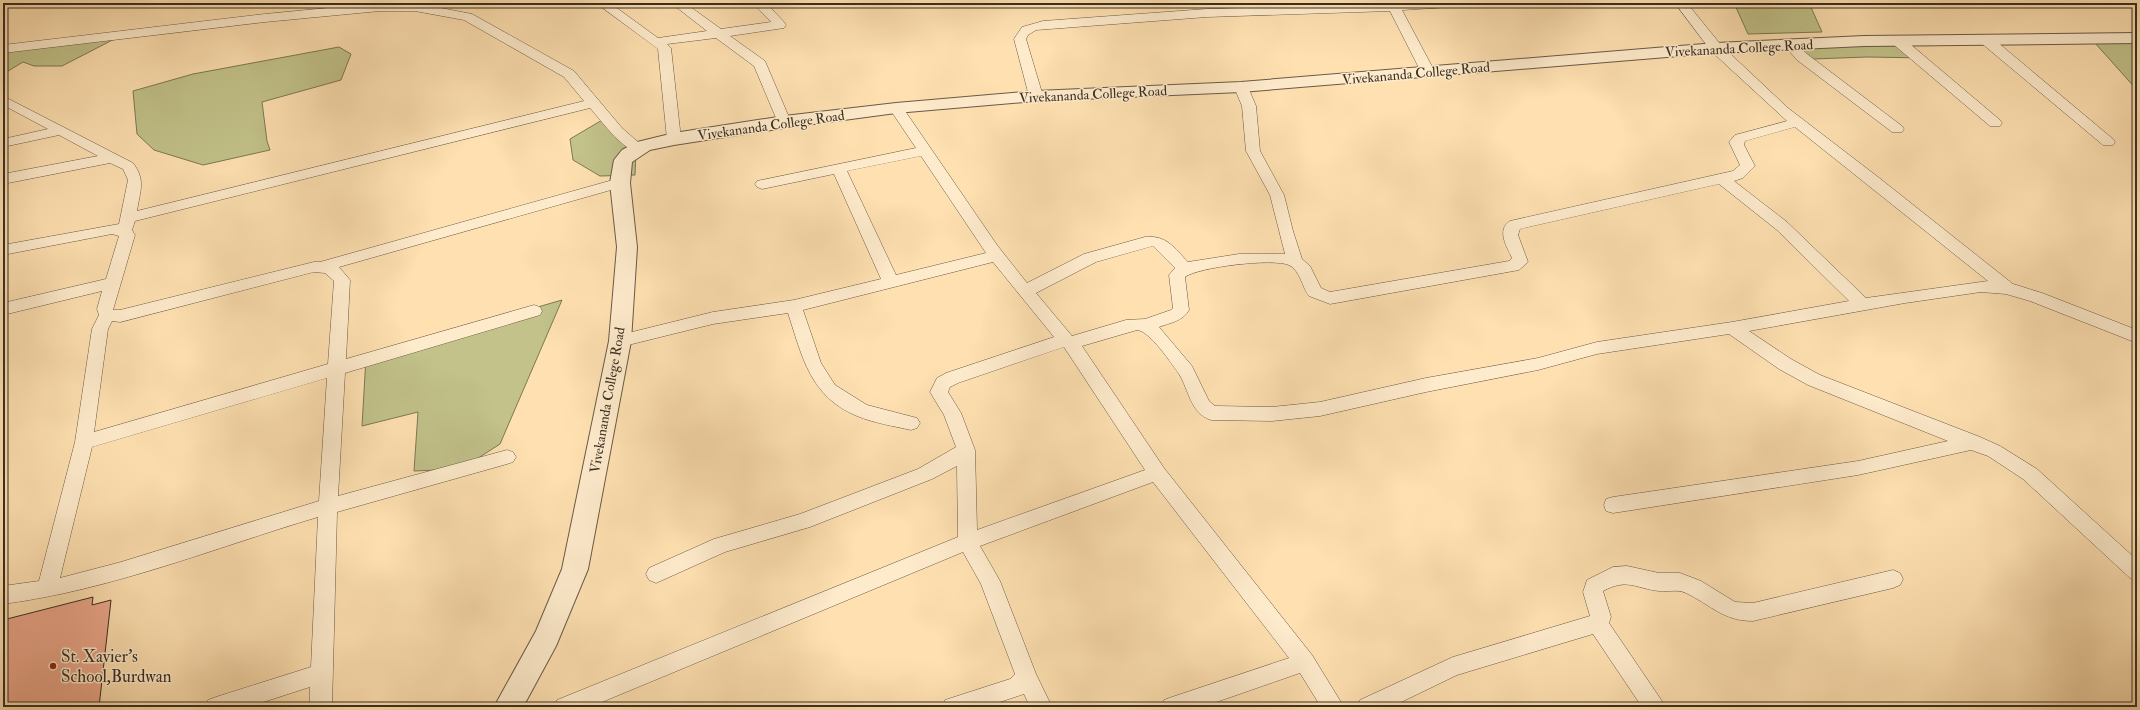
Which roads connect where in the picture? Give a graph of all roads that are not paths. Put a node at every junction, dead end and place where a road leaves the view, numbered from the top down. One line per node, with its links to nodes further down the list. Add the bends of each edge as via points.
1 (271, 3): 8 (street)
2 (602, 3): 13 (street)
3 (677, 3): 9 (street)
4 (759, 3): 9 (street, via 780,25)
5 (1450, 3): 7 (street)
6 (1681, 3): 15 (street)
7 (1394, 7): 17 (street); 19 (street, via 1207,13 1028,27 1020,39)
8 (265, 18): 16 (street); 21 (street, via 402,6 468,17 569,74)
9 (720, 35): 13 (street); 23 (street, via 760,64)
10 (2137, 38): 11 (street, Vivekananda College Road)
11 (1985, 40): 12 (street, Vivekananda College Road); 29 (street)
12 (1898, 41): 14 (street, Vivekananda College Road); 25 (street)
13 (657, 42): 28 (street, via 664,48)
14 (1790, 45): 15 (street, Vivekananda College Road); 26 (street, via 1802,57)
15 (1716, 48): 17 (street, Vivekananda College Road); 24 (street)
16 (3, 49)
17 (1428, 72): 18 (street, Vivekananda College Road)
18 (1241, 87): 19 (street, Vivekananda College Road); 42 (street, via 1249,106 1253,151 1277,195 1285,232)
19 (1036, 96): 22 (street, Vivekananda College Road)
20 (3, 100): 27 (street)
21 (593, 103): 31 (street, via 617,131); 39 (street)
22 (896, 108): 23 (street, Vivekananda College Road); 32 (street)
23 (784, 122): 28 (street, Vivekananda College Road)
24 (1798, 122): 36 (street, via 1740,138 1736,142 1737,148 1748,160 1748,166 1738,175); 47 (street)
25 (1995, 123)
26 (1898, 129)
27 (60, 131): 30 (street); 33 (street)
28 (674, 139): 31 (street, Vivekananda College Road)
29 (2108, 142)
30 (3, 144)
31 (639, 149): 37 (street, Vivekananda College Road, via 623,160)
32 (925, 152): 34 (street); 41 (street)
33 (111, 158): 35 (street); 39 (street, via 128,166 136,180)
34 (839, 169): 38 (street); 45 (street)
35 (3, 179)
36 (1724, 180): 42 (street, via 1674,188 1512,226 1510,235 1520,258 1520,262 1513,266 1330,298 1322,297 1311,290 1304,269); 49 (street, via 1782,226)
37 (620, 183): 43 (street); 57 (street, Vivekananda College Road, via 627,247)
38 (762, 184)
39 (126, 224): 40 (street); 46 (street, via 127,239)
40 (3, 250)
41 (996, 256): 45 (street); 48 (street)
42 (1295, 261): 44 (street, via 1284,258 1232,260)
43 (324, 266): 53 (street, via 279,274 120,316); 59 (street, via 338,274 342,280)
44 (1185, 269): 48 (street, via 1161,244 1155,241 1145,242 1090,258); 54 (street, via 1177,275 1181,310 1177,314)
45 (891, 282): 50 (street)
46 (112, 284): 51 (street); 53 (street, via 107,301)
47 (2007, 288): 49 (street, via 1981,286); 56 (street)
48 (1025, 291): 58 (street)
49 (1862, 304): 55 (street)
50 (794, 306): 57 (street, via 713,318); 60 (street, via 813,364 830,390 862,411)
51 (3, 309)
52 (534, 311): 59 (street)
53 (107, 315): 61 (street, via 100,329)
54 (1146, 325): 55 (street, via 1156,332 1186,371 1202,405 1211,413 1225,414 1272,414 1320,409 1538,364 1581,351); 58 (street, via 1126,326)
55 (1732, 328): 62 (street, via 1785,364 1814,380)
56 (2137, 337)
57 (620, 341): 80 (street, Vivekananda College Road, via 575,569 547,637)
58 (1068, 341): 63 (street, via 995,362 943,383 939,392 952,413); 65 (street)
59 (337, 369): 61 (street); 66 (street)
60 (911, 423)
61 (84, 442): 72 (street)
62 (1974, 442): 67 (street, via 1858,468); 69 (street, via 1994,451 2030,474)
63 (966, 450): 68 (street); 70 (street, via 925,474 803,520 721,544)
64 (506, 458): 66 (street)
65 (1157, 473): 68 (street); 75 (street)
66 (328, 505): 72 (street, via 116,571); 76 (street)
67 (1613, 505)
68 (968, 542): 77 (street, via 990,581); 81 (street)
69 (2137, 572)
70 (656, 574)
71 (1893, 579): 74 (street, via 1753,612 1739,612 1680,582 1659,582 1627,575 1613,576 1594,586 1593,592 1601,617)
72 (47, 588): 73 (street)
73 (3, 595)
74 (1598, 623): 86 (street, via 1454,667); 87 (street)
75 (1304, 662): 84 (street); 85 (street)
76 (320, 674): 78 (street); 79 (street)
77 (1026, 676): 82 (street, via 1017,687); 83 (street)
78 (216, 707)
79 (321, 707)
80 (508, 707)
81 (565, 707)
82 (953, 707)
83 (1041, 707)
84 (1172, 707)
85 (1333, 707)
86 (1368, 707)
87 (1655, 707)

